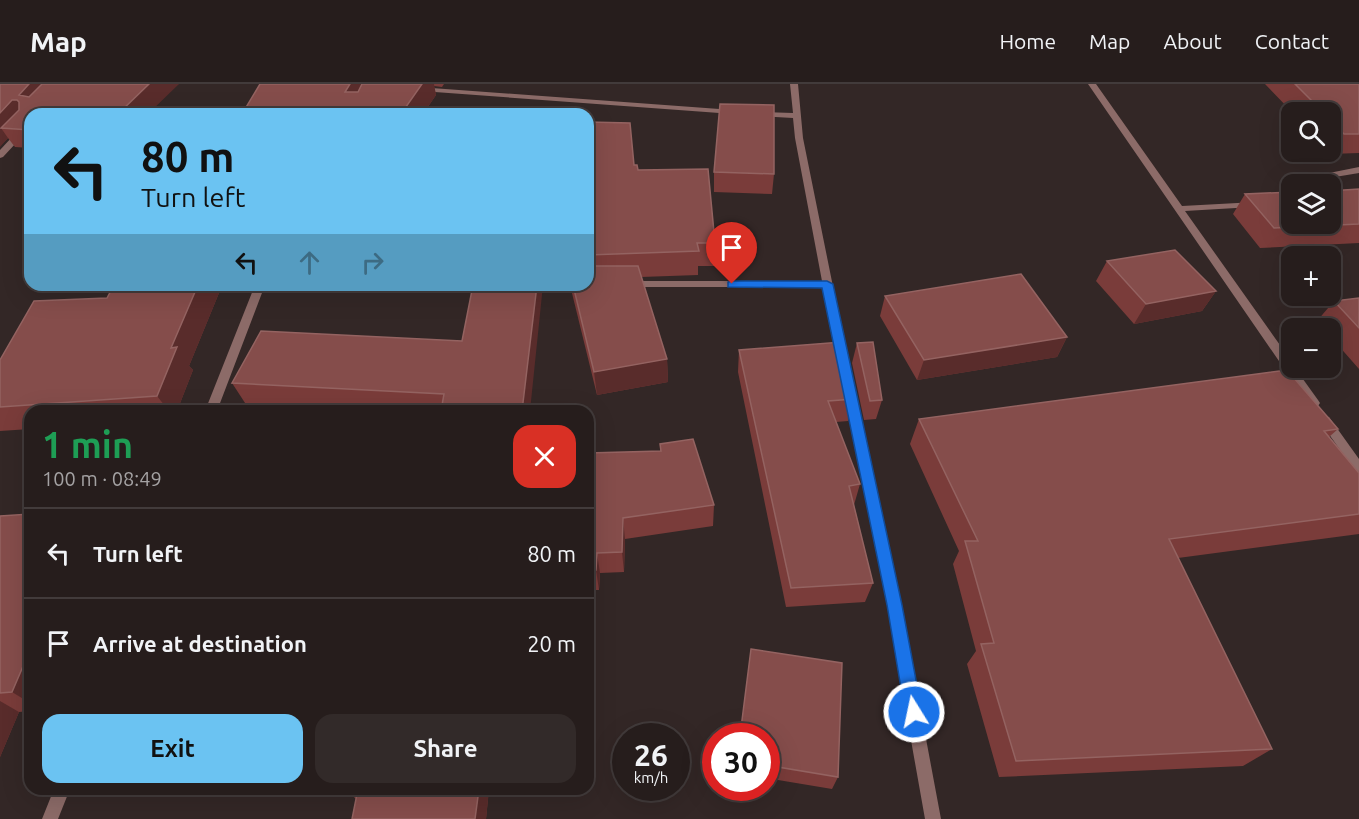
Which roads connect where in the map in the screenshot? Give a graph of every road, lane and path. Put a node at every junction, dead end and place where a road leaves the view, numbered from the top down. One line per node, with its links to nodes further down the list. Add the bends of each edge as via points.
1 (795, 84): 6 (street)
2 (1092, 84): 12 (street)
3 (410, 89): 4 (street)
4 (738, 112)
5 (750, 113): 6 (street)
6 (797, 116): 14 (street)
7 (24, 129): 8 (street)
8 (0, 155)
9 (1359, 170): 10 (street)
10 (1337, 174)
11 (1258, 204): 12 (street)
12 (1179, 209): 17 (street)
13 (612, 284): 14 (street)
14 (827, 284): 20 (street, via 894,605)
15 (258, 291): 16 (street)
16 (213, 405)
17 (1359, 468)
18 (60, 795): 19 (street)
19 (51, 819)
20 (933, 819)

